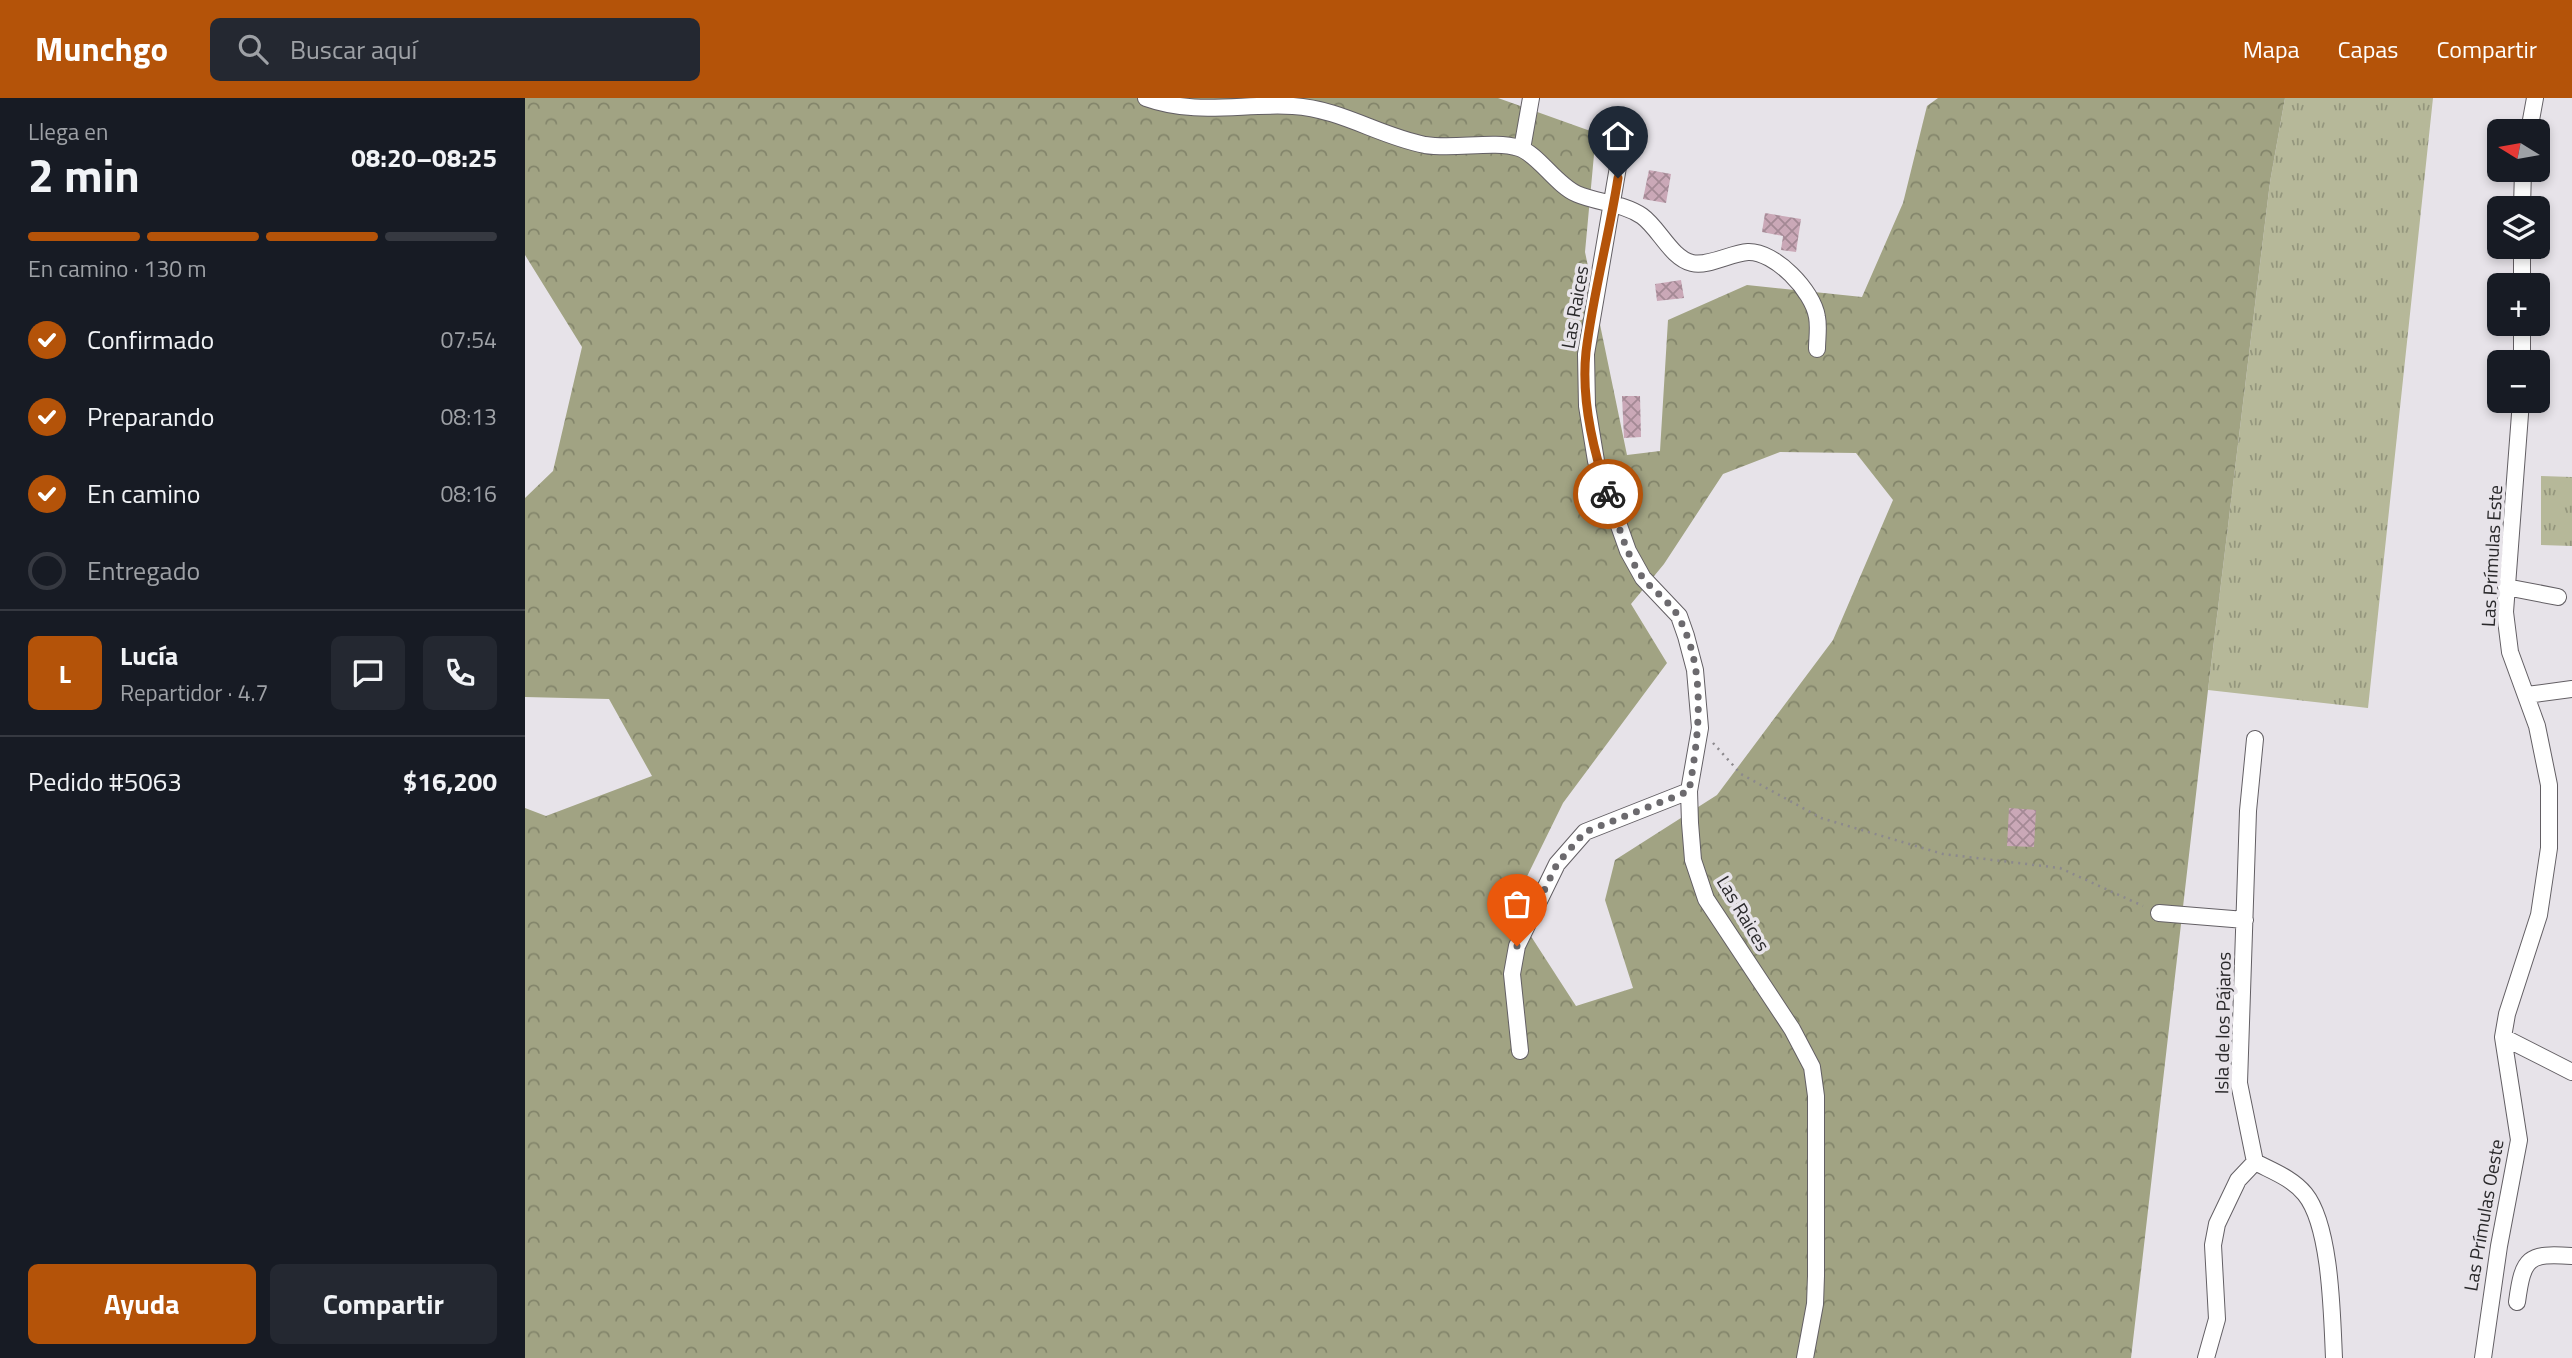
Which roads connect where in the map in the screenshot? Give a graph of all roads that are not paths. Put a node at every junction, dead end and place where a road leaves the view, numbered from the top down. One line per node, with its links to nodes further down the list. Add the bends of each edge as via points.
1 (1146, 98): 6 (street, via 1216,110 1318,109 1423,144)
2 (1531, 98): 6 (street)
3 (2535, 98): 4 (street)
4 (2531, 119)
5 (1625, 127): 7 (street, Las Raices)
6 (1523, 149): 7 (street, via 1576,194)
7 (1614, 204): 8 (street, via 1641,216 1682,259 1693,264 1751,251 1771,257 1802,286 1817,315); 15 (street, Las Raices, via 1586,354 1587,406 1597,461 1627,551 1643,578 1678,616 1686,636 1695,670 1700,728)
8 (1817, 349)
9 (2520, 413): 10 (street, Las Prímulas Este)
10 (2506, 587): 11 (street); 13 (street, Las Prímulas Este, via 2507,634)
11 (2558, 597)
12 (2572, 690): 13 (street)
13 (2527, 695): 18 (street, Las Prímulas Este, via 2549,785 2549,848 2539,915)
14 (2255, 739): 17 (street, Isla de los Pájaros)
15 (1689, 791): 19 (street, via 1585,832 1557,864 1517,946 1512,974); 24 (street, Las Raices, via 1693,860 1706,899 1812,1067 1816,1276)
16 (2159, 913): 17 (street)
17 (2245, 920): 21 (street, Isla de los Pájaros, via 2239,1083)
18 (2503, 1037): 20 (street); 27 (street, Las Prímulas Oeste, via 2519,1140)
19 (1520, 1051)
20 (2572, 1072)
21 (2255, 1162): 25 (street, via 2238,1180 2217,1224 2213,1245 2217,1319); 26 (street, via 2295,1184 2316,1215 2326,1255)
22 (2572, 1256): 23 (street, via 2540,1253 2529,1260)
23 (2517, 1302)
24 (1805, 1358)
25 (2206, 1358)
26 (2334, 1358)
27 (2483, 1358)

